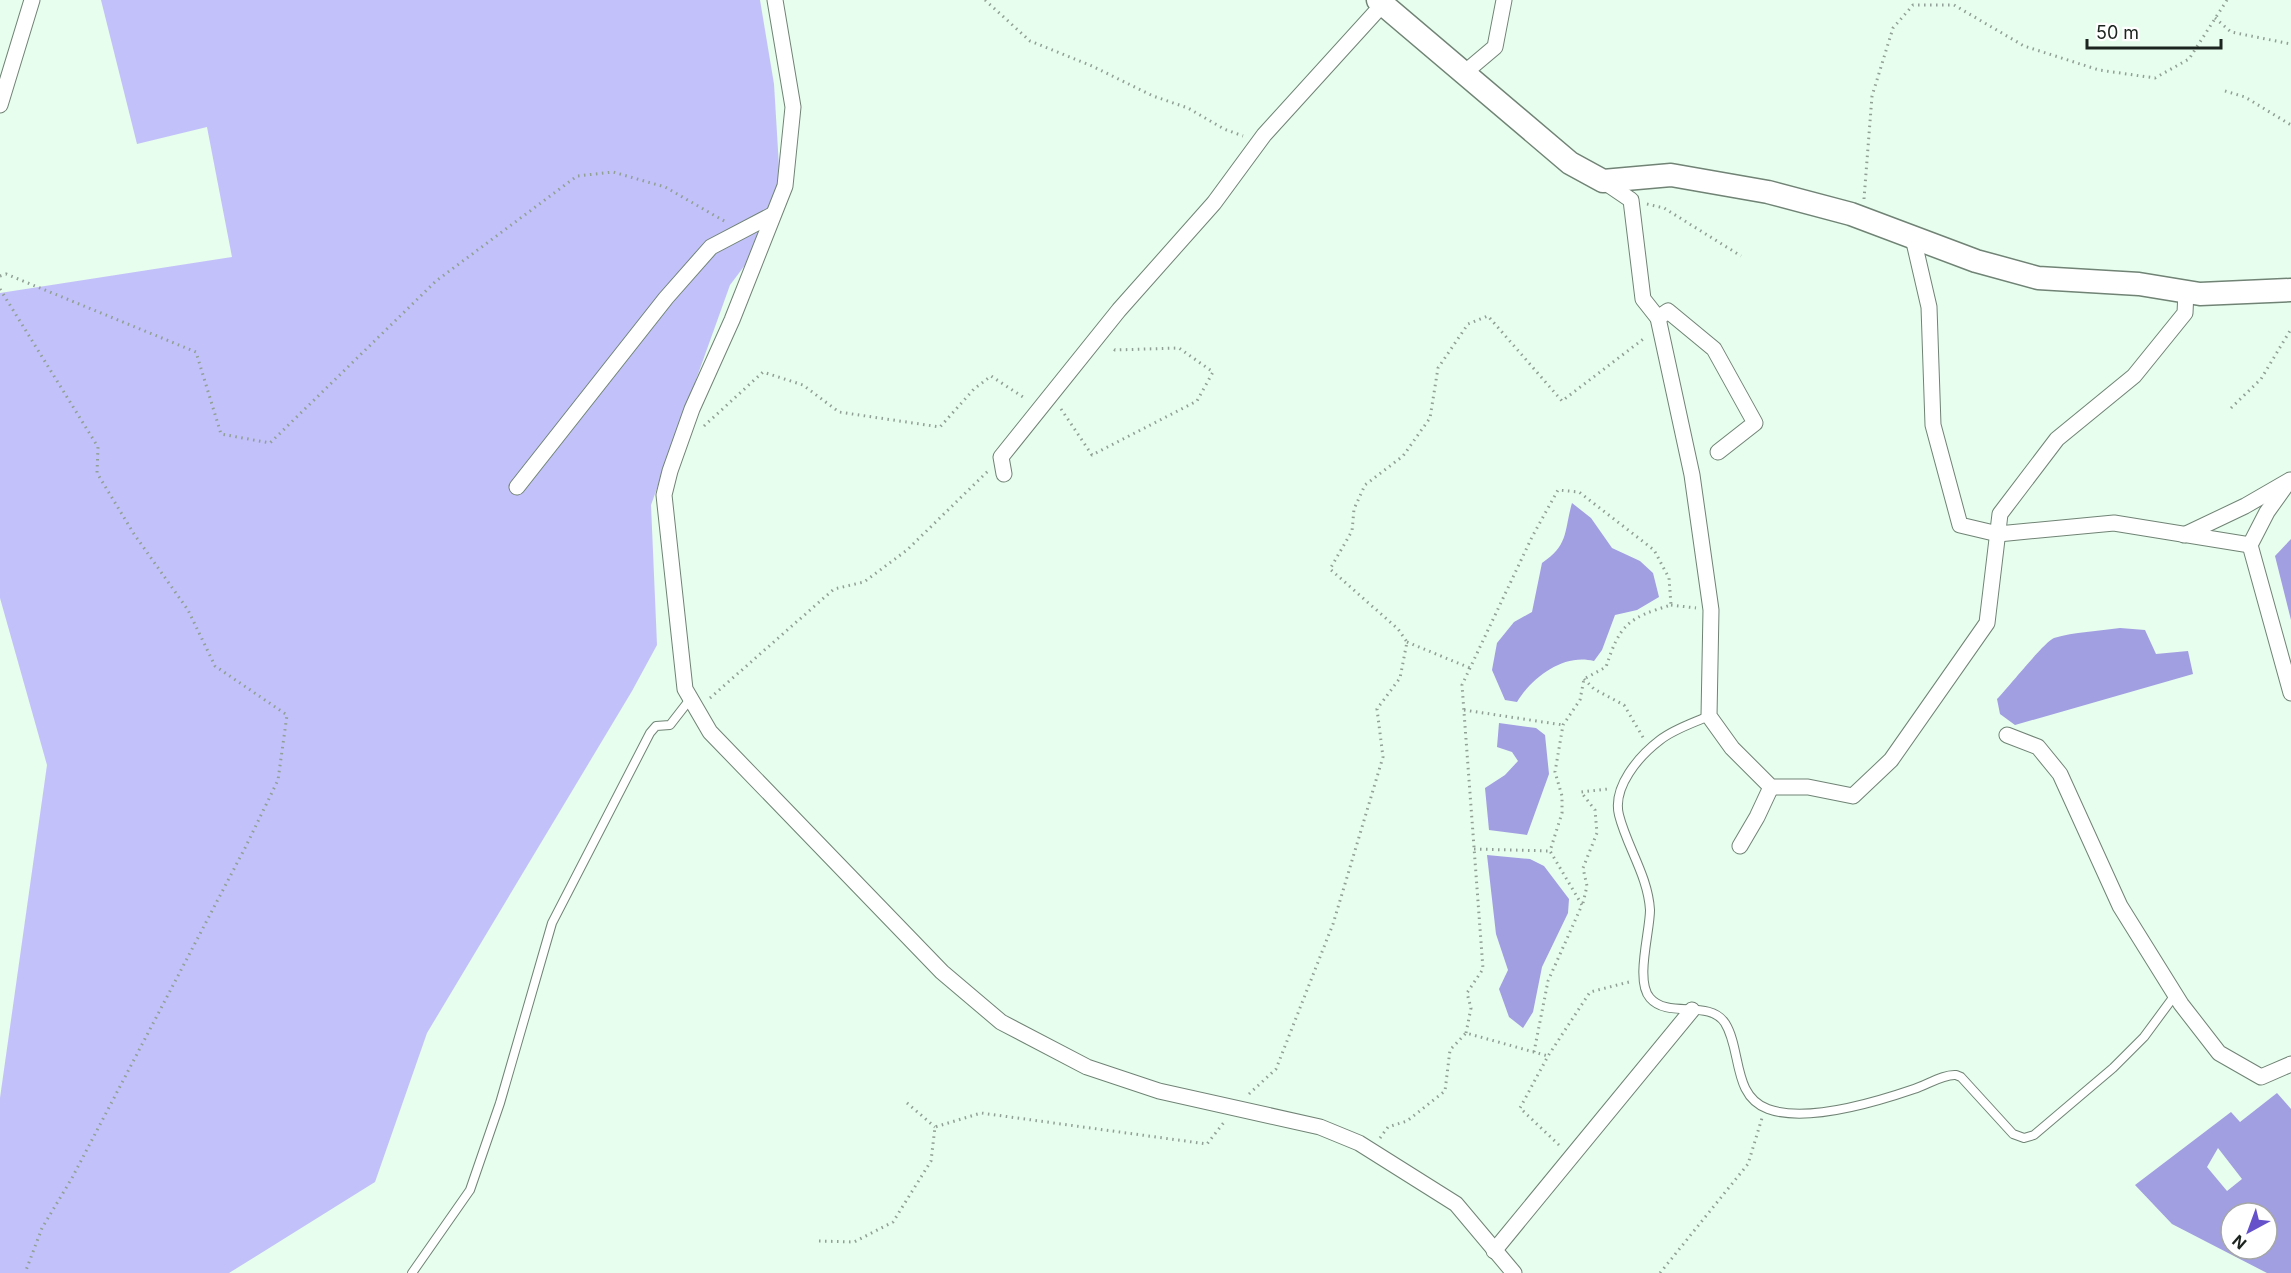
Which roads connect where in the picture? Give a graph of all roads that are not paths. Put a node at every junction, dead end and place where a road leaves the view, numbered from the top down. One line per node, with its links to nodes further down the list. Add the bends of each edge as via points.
1 (32, 0): 6 (street)
2 (775, 0): 8 (street, via 793,107 785,186)
3 (1504, 0): 5 (street, via 1495,47)
4 (1381, 2): 5 (street); 14 (street, via 1259,142 1214,203 1098,336 1001,457)
5 (1463, 74): 7 (street, via 1570,163)
6 (0, 105)
7 (1604, 181): 9 (street, via 1671,175 1768,192 1862,218); 12 (street, via 1631,200 1643,299)
8 (772, 215): 16 (street, via 711,246); 21 (street, via 732,320 692,409 664,495 686,689)
9 (1913, 238): 11 (street, via 2038,278); 17 (street, via 1929,307 1934,425 1960,525)
10 (2291, 290): 11 (street, via 2200,294)
11 (2186, 291): 17 (street, via 2185,313 2134,376 2057,439 2000,514)
12 (1659, 322): 13 (street, via 1668,311 1714,349 1755,423); 22 (street, via 1692,475 1711,610)
13 (1718, 452)
14 (1004, 474)
15 (2290, 478): 18 (street, via 2245,506); 19 (street)
16 (517, 486)
17 (1998, 534): 18 (street, via 2114,523); 24 (street, via 1986,623 1891,760 1853,796 1808,787)
18 (2184, 535): 19 (street)
19 (2250, 545): 20 (street)
20 (2291, 693)
21 (694, 704): 29 (street, via 710,732 942,972 1001,1022 1087,1067 1159,1091 1320,1127 1371,1150 1456,1204); 30 (lane, via 670,725 656,726 650,733 556,912 474,1179 464,1200)
22 (1709, 716): 24 (street, via 1732,748); 27 (lane, via 1670,734 1651,749 1620,789 1619,815 1649,901 1643,978 1646,993 1655,1003)
23 (2007, 735): 26 (street, via 2038,747 2060,774 2120,906)
24 (1771, 787): 25 (street)
25 (1740, 846)
26 (2175, 995): 27 (lane, via 2144,1037 2114,1068 2034,1135 2024,1137 2013,1134 1956,1075 1892,1096 1832,1109 1799,1114 1765,1108 1748,1094 1722,1019); 28 (street, via 2219,1053 2262,1077)
27 (1692, 1010): 29 (street)
28 (2291, 1064)
29 (1494, 1251): 31 (street)
30 (412, 1273)
31 (1514, 1273)

